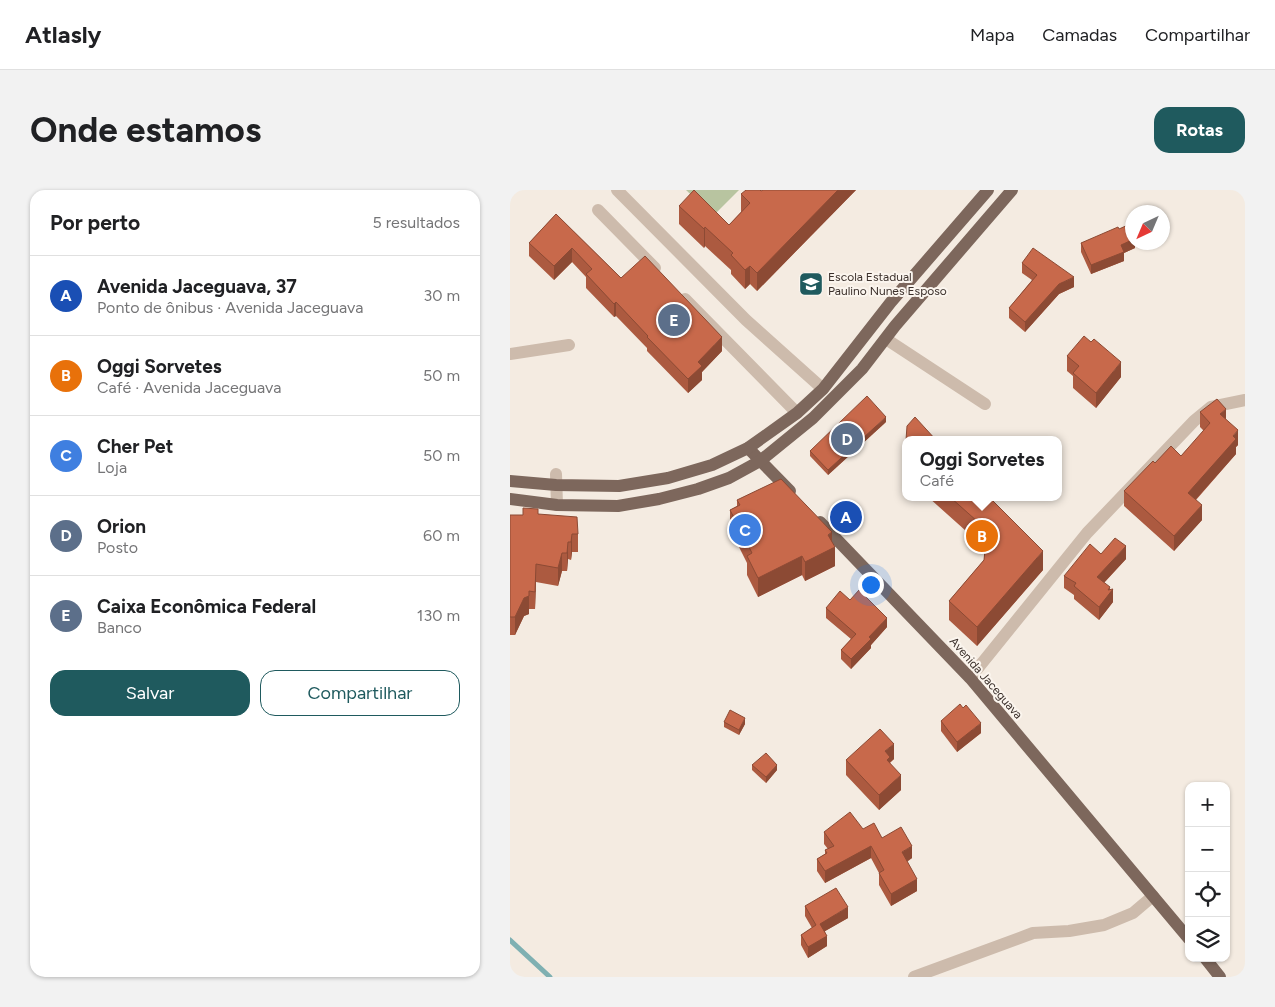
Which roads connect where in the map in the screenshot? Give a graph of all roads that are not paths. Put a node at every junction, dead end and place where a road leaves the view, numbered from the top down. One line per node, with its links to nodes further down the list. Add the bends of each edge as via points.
1 (617, 190): 8 (street, via 746,320)
2 (988, 190): 8 (main road, via 891,302)
3 (1012, 190): 5 (main road)
4 (598, 210): 11 (street)
5 (886, 339): 10 (street); 13 (main road, via 862,369 820,411)
6 (569, 345): 7 (street)
7 (510, 354)
8 (823, 389): 11 (main road)
9 (1245, 400): 20 (street, via 1211,407 1194,421 1087,533)
10 (985, 404)
11 (798, 413): 12 (main road)
12 (748, 448): 13 (main road); 14 (main road, via 712,465 668,478 619,486)
13 (760, 461): 17 (main road); 18 (main road, via 729,478 659,499 618,506)
14 (556, 479): 15 (main road); 18 (street)
15 (510, 481)
16 (510, 499): 18 (main road)
17 (798, 500)
18 (557, 504)
19 (810, 512): 20 (main road, Avenida Jaceguava)
20 (970, 678): 21 (main road, Avenida Jaceguava)
21 (1153, 896): 22 (main road, Avenida Jaceguava); 24 (street, via 1133,913 1104,925 1032,933)
22 (1185, 934)
23 (1208, 962): 25 (main road)
24 (914, 977)
25 (1220, 977)

